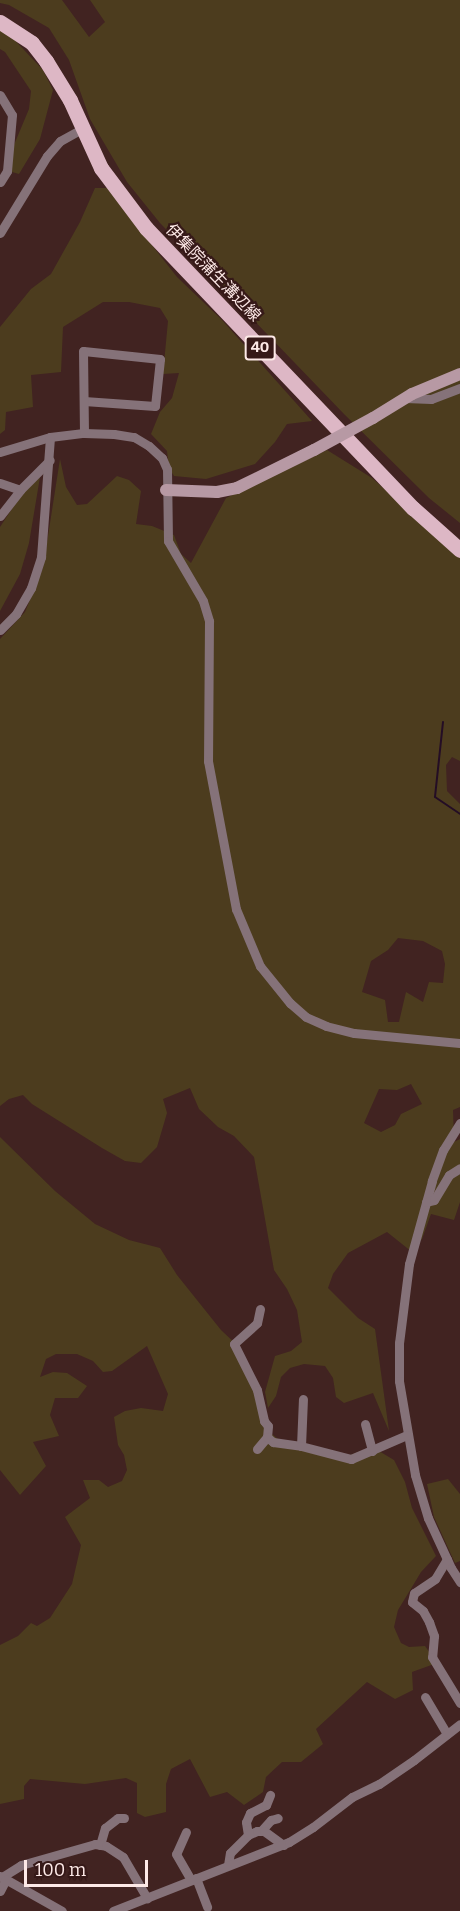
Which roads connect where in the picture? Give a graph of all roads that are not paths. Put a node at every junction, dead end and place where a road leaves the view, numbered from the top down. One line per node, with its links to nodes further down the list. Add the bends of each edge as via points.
1 (0, 22): 3 (main road, 伊集院蒲生溝辺線 / 40, via 32,43 46,61)
2 (0, 95): 4 (street, via 12,115 7,171)
3 (82, 129): 5 (street, via 60,141 47,156); 18 (main road, 伊集院蒲生溝辺線 / 40, via 101,168 147,228 412,508)
4 (0, 182)
5 (0, 232)
6 (460, 374): 8 (street)
7 (460, 388): 8 (street, via 431,399)
8 (405, 398): 16 (street, bridge, via 237,488 217,492)
9 (84, 400): 9 (street, via 83,351 160,359 155,406); 10 (street)
10 (84, 433): 11 (street); 16 (street, via 134,437 149,446 167,468)
11 (51, 437): 12 (street); 13 (street)
12 (0, 452)
13 (50, 460): 15 (street); 19 (street, via 36,573 16,614)
14 (0, 483): 15 (street)
15 (20, 490): 17 (street)
16 (166, 490): 20 (street, via 168,541 203,601 209,621 208,761 236,909 260,966 290,1003 306,1017 326,1026 354,1033)
17 (0, 516)
18 (460, 550)
19 (0, 630)
20 (460, 1043)
21 (460, 1123): 23 (street, via 443,1150)
22 (460, 1168): 23 (street, via 449,1175 434,1200)
23 (426, 1202): 27 (street, via 409,1264 399,1343 399,1381)
24 (260, 1309): 28 (street, via 257,1323 234,1344 257,1390 268,1426)
25 (303, 1399): 29 (street)
26 (365, 1424): 31 (street)
27 (407, 1435): 31 (street); 32 (street, via 428,1518)
28 (267, 1437): 29 (street, via 273,1442); 30 (street)
29 (301, 1446): 31 (street, via 351,1459)
30 (257, 1449)
31 (372, 1450)
32 (447, 1559): 33 (street); 35 (street, via 435,1579 414,1593 412,1602 429,1622 434,1636 432,1657)
33 (460, 1582)
34 (425, 1696): 37 (street)
35 (460, 1703)
36 (460, 1724): 37 (street)
37 (447, 1734): 45 (street, via 379,1784 352,1797)
38 (270, 1795): 43 (street, via 267,1805 250,1813 246,1822)
39 (124, 1818): 44 (street, via 105,1828)
40 (278, 1818): 41 (street)
41 (261, 1831): 43 (street); 45 (street)
42 (186, 1832): 48 (street, via 176,1854)
43 (248, 1835): 46 (street, via 230,1853)
44 (100, 1845): 47 (street, via 21,1865); 50 (street, via 123,1857)
45 (283, 1845): 46 (street)
46 (228, 1865): 48 (street)
47 (3, 1877): 49 (street); 52 (street)
48 (193, 1879): 50 (street); 51 (street)
49 (0, 1891)
50 (142, 1904): 53 (street)
51 (207, 1907)
52 (63, 1911)
53 (113, 1911)

